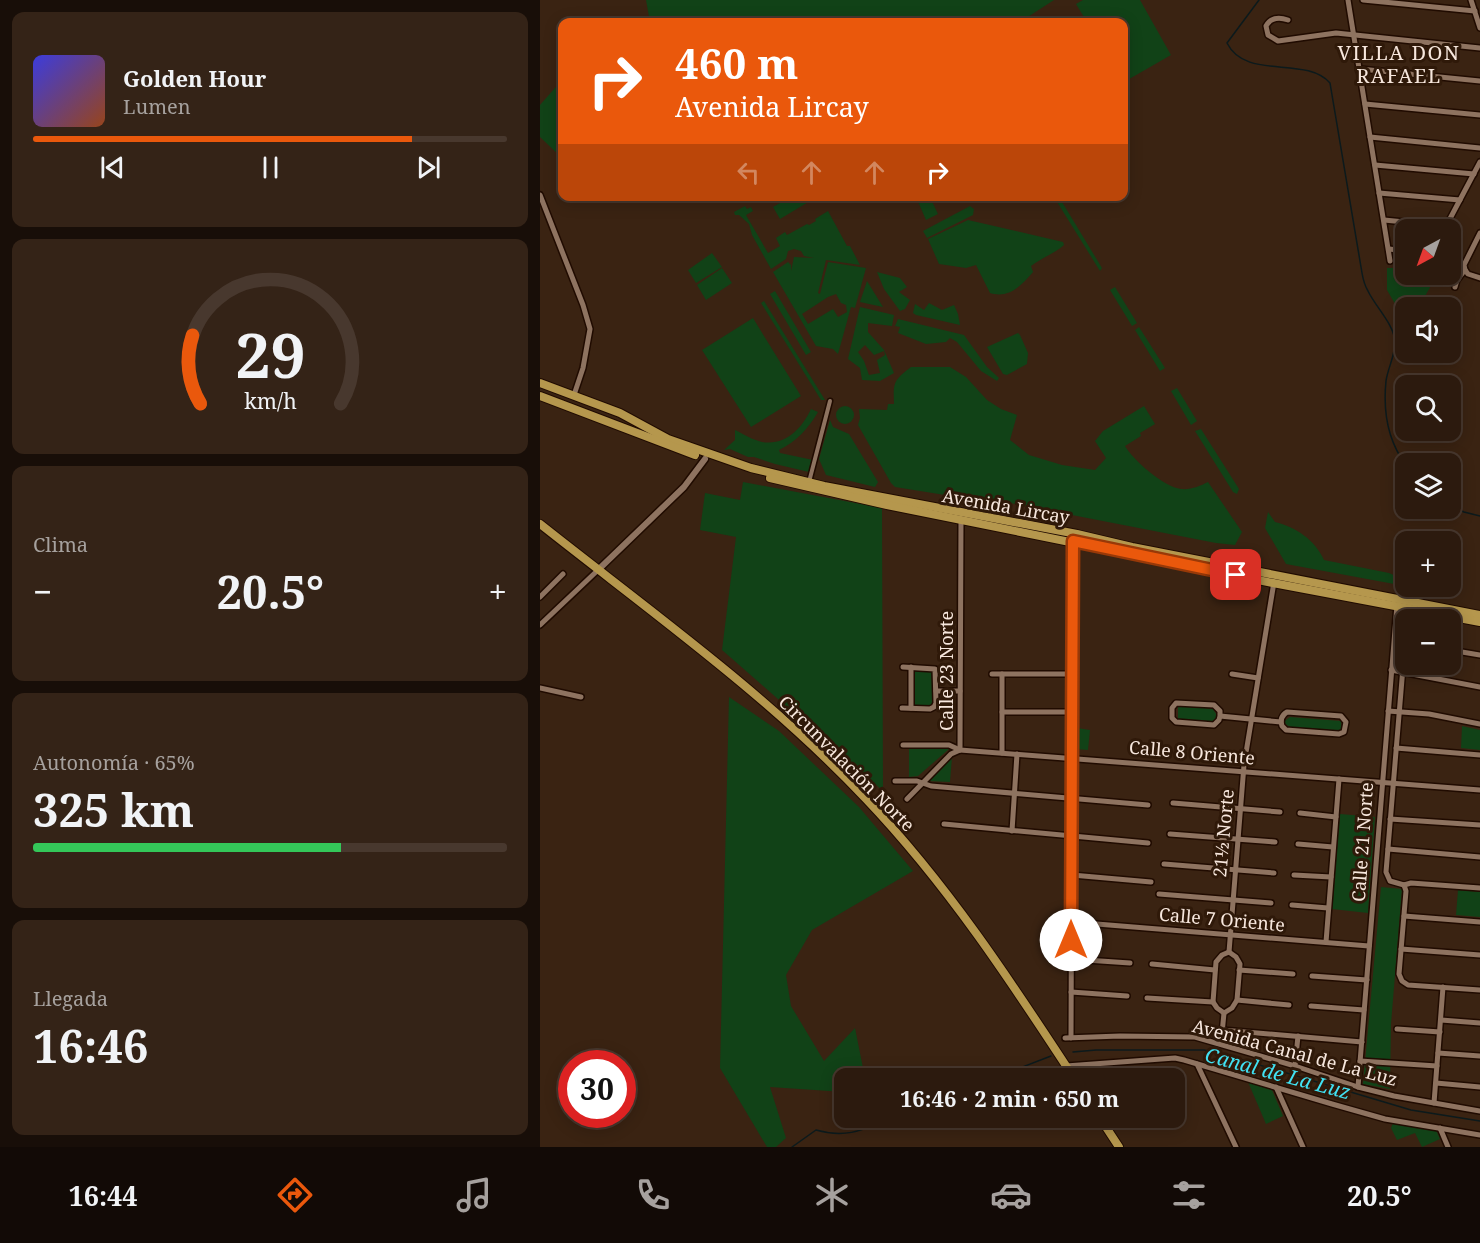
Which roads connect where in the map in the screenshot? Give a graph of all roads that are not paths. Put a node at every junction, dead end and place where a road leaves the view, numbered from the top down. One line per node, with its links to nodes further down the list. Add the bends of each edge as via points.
1 (1348, 0): 7 (street)
2 (1363, 0): 4 (street)
3 (1471, 0): 4 (street)
4 (1475, 11): 6 (street)
5 (1288, 20): 7 (street, via 1269,22 1268,35 1278,41)
6 (1480, 28)
7 (1354, 34): 8 (street); 9 (street)
8 (1480, 48)
9 (1360, 69): 10 (street); 11 (street)
10 (1480, 81)
11 (1365, 104): 12 (street); 13 (street)
12 (1480, 115)
13 (1370, 137): 14 (street); 16 (street)
14 (1480, 148)
15 (1480, 162): 17 (street)
16 (1375, 165): 17 (street); 18 (street)
17 (1474, 174): 20 (street)
18 (1379, 193): 20 (street); 22 (street)
19 (540, 195): 32 (street, via 590,329)
20 (1460, 200): 21 (street)
21 (1450, 219)
22 (1384, 220): 23 (street); 25 (street)
23 (1395, 221)
24 (1480, 233): 28 (street)
25 (1389, 249): 26 (street); 27 (street)
26 (1395, 250)
27 (1390, 261)
28 (1465, 270): 29 (street); 30 (street)
29 (1480, 278)
30 (1455, 287)
31 (540, 382): 32 (main road, Avenida Lircay)
32 (574, 395): 36 (main road, Avenida Lircay, via 699,452)
33 (540, 396): 35 (main road, Avenida Lircay)
34 (830, 401): 36 (street)
35 (705, 459): 37 (main road, Avenida Lircay, via 806,488); 40 (street, via 684,487)
36 (809, 483): 39 (main road, Avenida Lircay)
37 (961, 519): 39 (main road, Avenida Lircay); 68 (street, Calle 23 Norte)
38 (540, 524): 40 (main road, Circunvalación Norte)
39 (1075, 537): 42 (main road, Avenida Lircay); 60 (street)
40 (598, 570): 48 (street); 171 (main road, Circunvalación Norte, via 769,707 865,797 957,905)
41 (563, 574): 43 (street)
42 (1274, 579): 44 (main road, Avenida Lircay); 65 (street, 21½ Norte)
43 (540, 597)
44 (1397, 602): 45 (main road, Avenida Lircay); 47 (main road, Avenida Lircay); 51 (street, Calle 21 Norte)
45 (1409, 608): 49 (main road, Avenida Lircay)
46 (540, 612): 48 (street)
47 (1480, 615)
48 (548, 617): 50 (street)
49 (1480, 622)
50 (540, 624)
51 (1394, 629): 56 (street, Calle 21 Norte)
52 (1461, 652): 53 (street)
53 (1480, 656)
54 (903, 667): 55 (street)
55 (911, 667): 69 (street, via 935,669); 72 (street)
56 (1391, 670): 57 (street); 73 (street, Calle 21 Norte)
57 (1395, 671)
58 (992, 674): 59 (street)
59 (1002, 674): 60 (street); 75 (street)
60 (1072, 674): 76 (street)
61 (1232, 674): 65 (street)
62 (1402, 675): 74 (street, Calle 21 Norte)
63 (1419, 675): 64 (street)
64 (1430, 677): 66 (street)
65 (1258, 678): 78 (street, 21½ Norte)
66 (1480, 687)
67 (540, 688): 70 (street)
68 (960, 691): 69 (street); 83 (street, Calle 23 Norte)
69 (936, 692): 72 (street, via 934,707)
70 (581, 697)
71 (902, 708): 72 (street)
72 (911, 708)
73 (1388, 711): 74 (street); 92 (street, Calle 21 Norte)
74 (1399, 711): 80 (street); 82 (street, Calle 21 Norte)
75 (1002, 712): 76 (street); 84 (street)
76 (1072, 712): 87 (street)
77 (1220, 716): 77 (street, via 1214,725 1176,722 1172,708 1176,703 1214,705); 78 (street)
78 (1251, 720): 79 (street); 88 (street, 21½ Norte)
79 (1281, 723): 79 (street, via 1286,730 1340,734 1346,722 1341,716 1287,712)
80 (1480, 724)
81 (903, 745): 83 (street, Calle 8 Oriente, via 949,745)
82 (1396, 748): 86 (street); 93 (street, Calle 21 Norte)
83 (960, 750): 84 (street, Calle 8 Oriente); 91 (street, Calle 23 Norte)
84 (1002, 753): 85 (street, Calle 8 Oriente)
85 (1017, 754): 87 (street, Calle 8 Oriente); 95 (street)
86 (1480, 755)
87 (1072, 758): 88 (street, Calle 8 Oriente); 96 (street)
88 (1243, 771): 89 (street, Calle 8 Oriente); 100 (street, 21½ Norte)
89 (1339, 779): 92 (street, Calle 8 Oriente); 103 (street)
90 (895, 781): 91 (street)
91 (922, 783): 95 (street); 97 (street, Calle 23 Norte)
92 (1382, 783): 93 (street, Calle 8 Oriente); 136 (street, Calle 21 Norte)
93 (1393, 783): 94 (street, Calle 8 Oriente); 104 (street, Calle 21 Norte)
94 (1480, 790)
95 (1015, 793): 96 (street); 107 (street)
96 (1072, 798): 99 (street); 109 (street)
97 (907, 799)
98 (1173, 803): 100 (street)
99 (1148, 805)
100 (1240, 808): 101 (street); 110 (street, 21½ Norte)
101 (1280, 812)
102 (1300, 813): 103 (street)
103 (1336, 817): 114 (street)
104 (1390, 819): 106 (street); 115 (street, Calle 21 Norte)
105 (944, 824): 107 (street)
106 (1480, 825)
107 (1012, 831): 109 (street)
108 (1170, 834): 110 (street)
109 (1072, 837): 112 (street); 120 (street)
110 (1238, 839): 111 (street); 118 (street, 21½ Norte)
111 (1275, 842)
112 (1148, 843)
113 (1298, 844): 114 (street)
114 (1333, 847): 122 (street)
115 (1388, 849): 116 (street); 124 (street, Calle 21 Norte, via 1388,879)
116 (1480, 857)
117 (1164, 864): 118 (street)
118 (1235, 870): 119 (street); 127 (street, 21½ Norte)
119 (1274, 873)
120 (1072, 875): 123 (street); 132 (street)
121 (1294, 875): 122 (street)
122 (1331, 877): 130 (street)
123 (1151, 882)
124 (1404, 885): 125 (street); 131 (street)
125 (1480, 888)
126 (1159, 894): 127 (street)
127 (1233, 900): 128 (street); 134 (street, 21½ Norte)
128 (1271, 903)
129 (1292, 905): 130 (street)
130 (1329, 908): 135 (street)
131 (1404, 916): 133 (street); 137 (street)
132 (1071, 922): 134 (street, Calle 7 Oriente); 140 (street)
133 (1480, 922)
134 (1230, 935): 135 (street, Calle 7 Oriente); 138 (street, 21½ Norte)
135 (1326, 942): 136 (street, Calle 7 Oriente)
136 (1369, 946): 147 (street, Calle 21 Norte)
137 (1401, 949): 139 (street); 148 (street, via 1400,977 1404,983)
138 (1229, 952): 143 (street, via 1219,957); 144 (street, via 1238,959)
139 (1480, 955)
140 (1071, 959): 141 (street); 150 (street)
141 (1130, 963)
142 (1152, 964): 143 (street)
143 (1215, 970): 154 (street)
144 (1239, 970): 145 (street); 153 (street)
145 (1293, 974)
146 (1312, 976): 147 (street)
147 (1367, 980): 157 (street, Calle 21 Norte)
148 (1443, 987): 149 (street); 159 (street)
149 (1480, 990)
150 (1071, 992): 151 (street); 166 (street, Avenida Canal de La Luz, via 1068,1038 1186,1036)
151 (1127, 996)
152 (1147, 998): 154 (street)
153 (1237, 1000): 155 (street); 158 (street)
154 (1213, 1002): 158 (street)
155 (1289, 1005)
156 (1311, 1006): 157 (street)
157 (1364, 1011): 165 (street, Calle 21 Norte)
158 (1224, 1012): 162 (street)
159 (1441, 1020): 160 (street); 163 (street)
160 (1480, 1023)
161 (1397, 1029): 163 (street)
162 (1222, 1030): 164 (street); 166 (street)
163 (1440, 1032): 167 (street)
164 (1298, 1036): 165 (street); 172 (street)
165 (1362, 1041): 169 (street, Calle 21 Norte)
166 (1221, 1044): 172 (street, Avenida Canal de La Luz)
167 (1438, 1053): 168 (street); 173 (street)
168 (1480, 1056)
169 (1360, 1061): 173 (street); 177 (street, Calle 21 Norte)
170 (1197, 1064): 171 (street, Avenida Canal de La Luz, via 1175,1058); 176 (street, Avenida Canal de La Luz); 185 (street)
171 (1066, 1065): 174 (main road, Circunvalación Norte)
172 (1295, 1066): 177 (street, Avenida Canal de La Luz)
173 (1437, 1066): 175 (street)
174 (1068, 1068)
175 (1436, 1083): 178 (street); 179 (street)
176 (1276, 1087): 182 (street, Avenida Canal de La Luz, via 1377,1117); 186 (street)
177 (1358, 1087): 179 (street, Avenida Canal de La Luz)
178 (1480, 1087)
179 (1434, 1103): 180 (street, Avenida Canal de La Luz)
180 (1480, 1111)
181 (1107, 1128): 184 (main road)
182 (1440, 1128): 183 (street, Avenida Canal de La Luz); 187 (street)
183 (1480, 1135)
184 (1119, 1147)
185 (1236, 1147)
186 (1303, 1147)
187 (1448, 1147)

